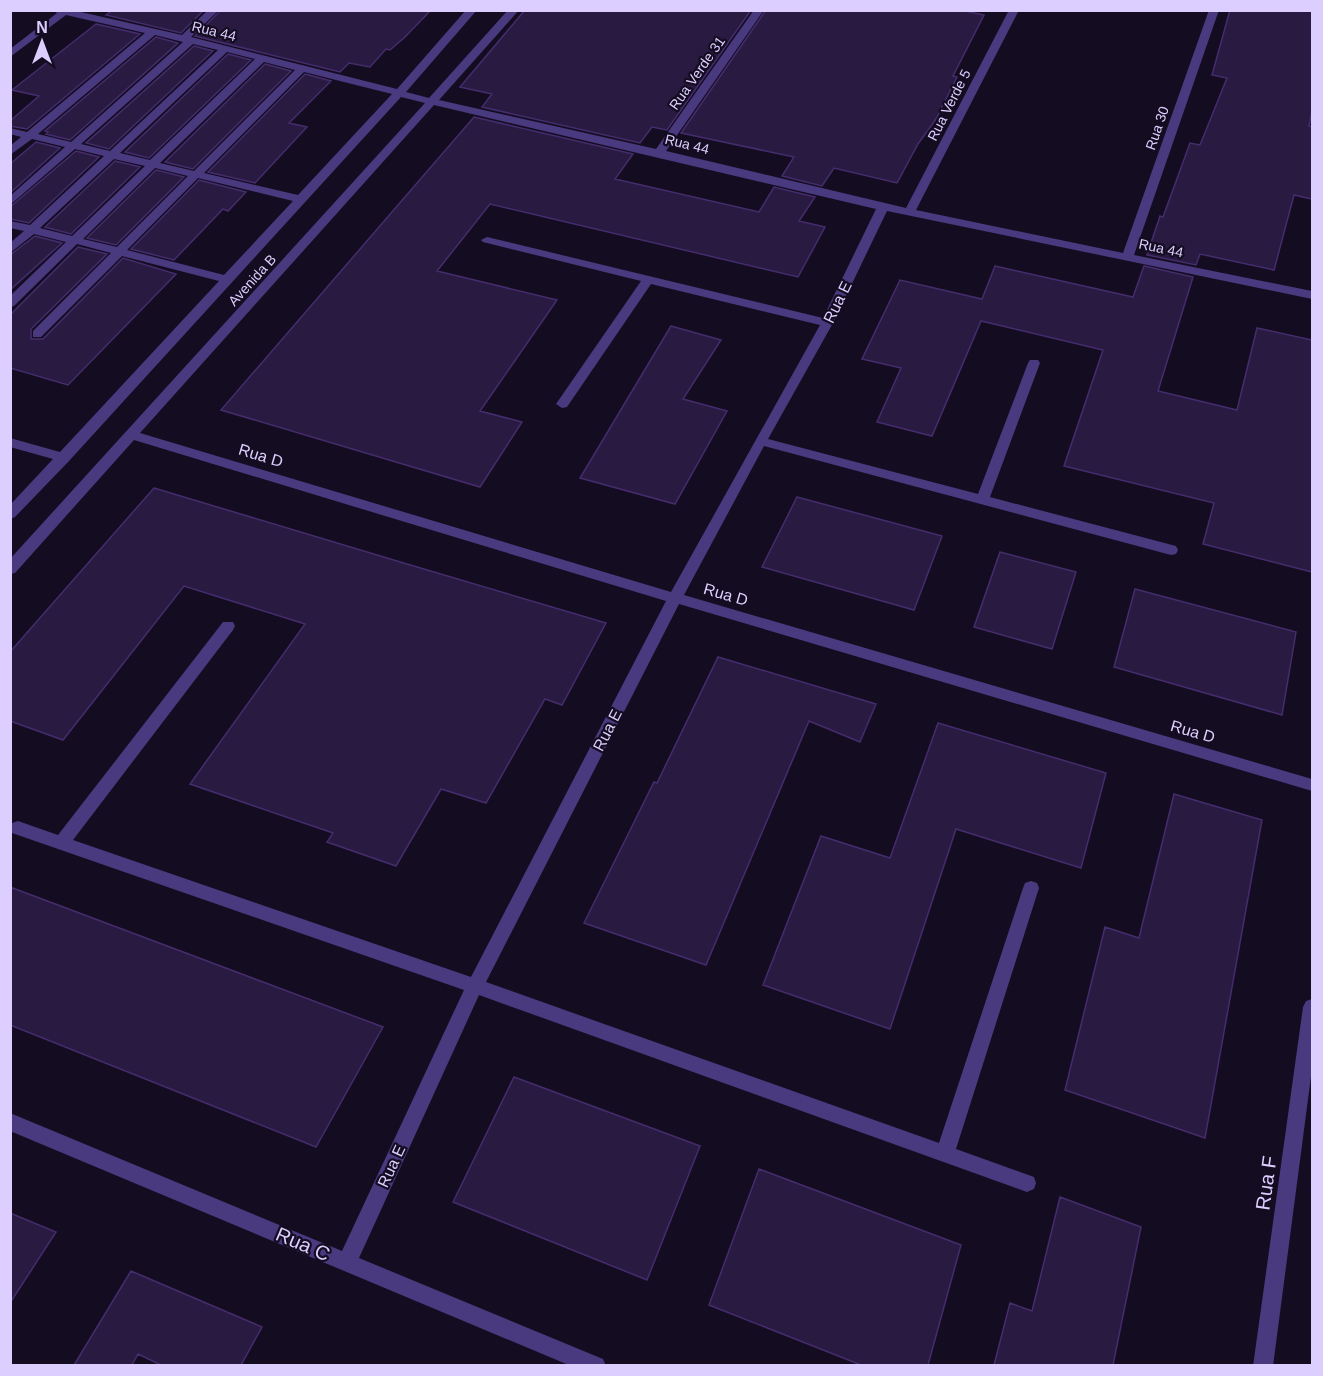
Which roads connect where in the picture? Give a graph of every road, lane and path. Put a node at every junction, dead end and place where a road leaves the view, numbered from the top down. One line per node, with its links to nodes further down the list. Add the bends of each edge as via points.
1 (214, 10): 9 (street)
2 (472, 10): 14 (street, Avenida B)
3 (514, 10): 15 (street, Avenida B)
4 (759, 10): 20 (street, Rua Verde 31)
5 (1014, 10): 27 (street, Rua Verde 5)
6 (1214, 10): 34 (street, Rua 30)
7 (60, 11): 8 (street, Rua 44); 11 (street)
8 (152, 32): 9 (street, Rua 44); 17 (street)
9 (187, 39): 10 (street, Rua 44); 18 (street)
10 (225, 49): 12 (street, Rua 44); 21 (street)
11 (10, 54)
12 (262, 58): 13 (street, Rua 44); 22 (street)
13 (302, 69): 14 (street, Rua 44); 23 (street)
14 (399, 93): 15 (street, Rua 44); 24 (street, Avenida B)
15 (434, 102): 20 (street, Rua 44); 43 (street, Avenida B)
16 (10, 131): 17 (street)
17 (29, 136): 18 (street); 19 (street)
18 (73, 146): 21 (street); 25 (street)
19 (10, 152)
20 (659, 153): 26 (street, Rua 44)
21 (112, 156): 22 (street); 29 (street)
22 (152, 165): 23 (street); 31 (street)
23 (196, 175): 24 (street); 33 (street)
24 (301, 199): 35 (street, Avenida B)
25 (10, 202)
26 (883, 207): 27 (street, Rua 44); 39 (street, Rua E)
27 (910, 212): 34 (street, Rua 44)
28 (10, 224): 29 (street)
29 (32, 230): 31 (street); 32 (street)
30 (487, 240): 36 (street)
31 (74, 241): 33 (street); 38 (street)
32 (10, 250)
33 (119, 252): 35 (street); 40 (street)
34 (1128, 256): 37 (street, Rua 44)
35 (226, 279): 46 (street, Avenida B)
36 (648, 279): 39 (street); 42 (street)
37 (1312, 295)
38 (10, 303)
39 (827, 322): 44 (street, Rua E)
40 (37, 334)
41 (1034, 363): 47 (street)
42 (562, 404)
43 (131, 435): 50 (street, Avenida B); 51 (street, Rua D)
44 (760, 441): 47 (street); 51 (street, Rua E)
45 (10, 442): 46 (street)
46 (64, 458): 48 (street, Avenida B)
47 (982, 499): 49 (street)
48 (10, 514)
49 (1172, 550)
50 (10, 569)
51 (675, 598): 53 (street, Rua D); 57 (street, Rua E)
52 (228, 626): 55 (street)
53 (1312, 785)
54 (18, 828): 55 (street)
55 (63, 842): 57 (street)
56 (1031, 888): 60 (street)
57 (474, 986): 60 (street); 62 (street, Rua E)
58 (1312, 1007): 64 (street, Rua F)
59 (10, 1122): 62 (street, Rua C)
60 (945, 1153): 61 (street)
61 (1027, 1183)
62 (347, 1262): 63 (street, Rua C)
63 (591, 1364)
64 (1263, 1365)

